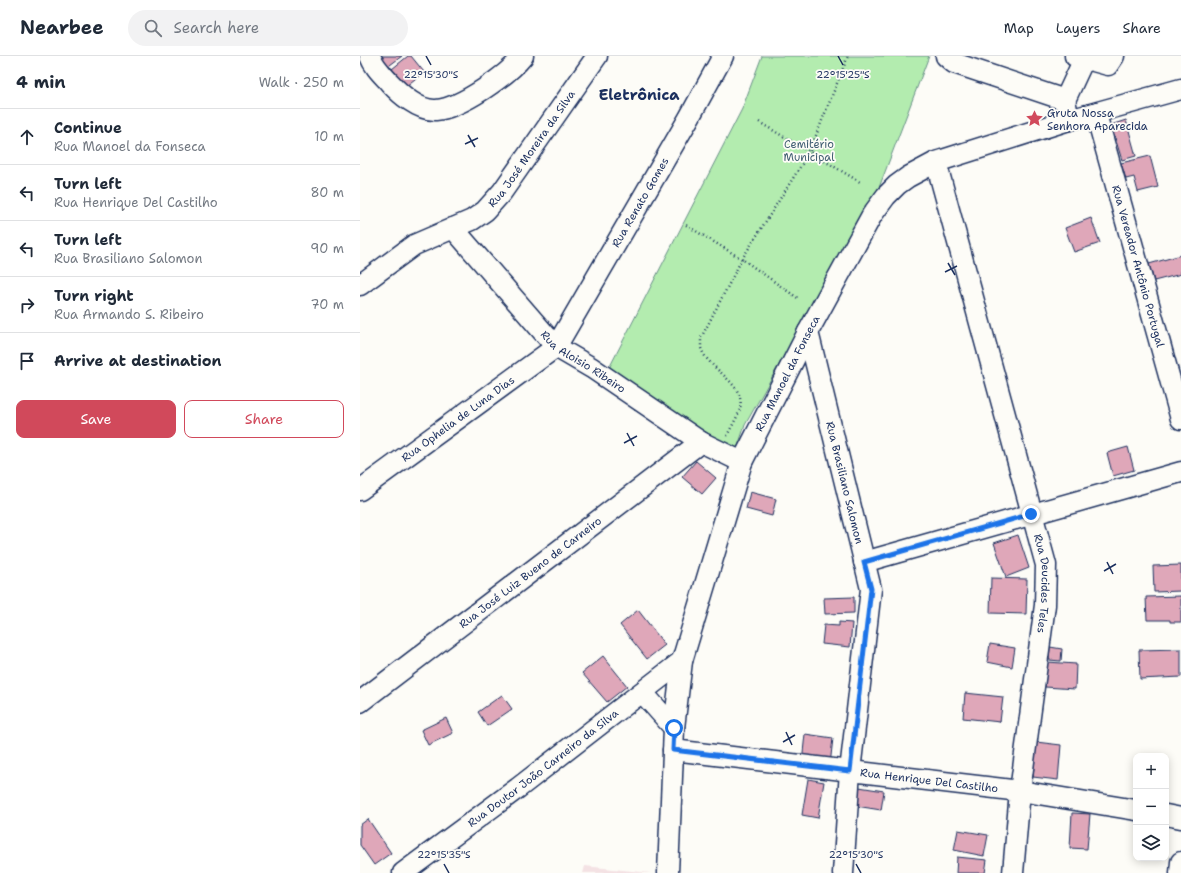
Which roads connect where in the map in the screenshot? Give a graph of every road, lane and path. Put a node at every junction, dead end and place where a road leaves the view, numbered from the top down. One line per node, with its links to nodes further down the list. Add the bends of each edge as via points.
1 (597, 56): 18 (street, Rua José Moreira da Silva, via 502,192 485,211)
2 (723, 56): 23 (street, Rua Renato Gomes)
3 (848, 56): 14 (path)
4 (946, 56): 10 (street, via 954,63)
5 (1114, 56): 7 (street, via 1108,65)
6 (517, 58): 8 (street, via 477,93 455,105 435,110 417,105)
7 (1079, 58): 10 (street)
8 (368, 65)
9 (1181, 89): 11 (street, Rua Manoel da Fonseca)
10 (1065, 100): 12 (street)
11 (1096, 114): 12 (street, Rua Manoel da Fonseca); 24 (street, Rua Vereador Antônio Portugal)
12 (1069, 120): 15 (street, Rua Manoel da Fonseca)
13 (759, 122): 14 (path)
14 (809, 153): 16 (path); 19 (path)
15 (936, 162): 22 (street, Rua Manoel da Fonseca, via 908,177 886,196 872,215); 30 (street, Rua Deucides Teles)
16 (860, 182)
17 (686, 225): 19 (path)
18 (453, 228): 20 (street, Rua José Moreira da Silva, via 414,245); 23 (street, Rua Aloisio Ribeiro)
19 (742, 259): 21 (path); 26 (path, via 701,338 702,348 710,361 737,389 740,396 740,408)
20 (360, 284)
21 (798, 299)
22 (808, 332): 27 (street, Rua Manoel da Fonseca); 31 (street, Rua Brasiliano Salomon)
23 (556, 347): 25 (street, Rua Aloisio Ribeiro, via 592,368); 29 (street, Rua Ophelia de Luna Dias)
24 (1181, 419)
25 (701, 442): 26 (street, Rua Aloisio Ribeiro); 34 (street, Rua José Luiz Bueno de Carneiro)
26 (719, 452): 27 (street, Rua Aloisio Ribeiro)
27 (742, 462): 32 (street, Rua Manoel da Fonseca)
28 (1181, 472): 30 (street)
29 (360, 490)
30 (1031, 514): 31 (street); 38 (street, Rua Deucides Teles, via 1046,565 1045,605)
31 (864, 562): 37 (street, Rua Brasiliano Salomon, via 871,589)
32 (682, 661): 33 (street, Rua Doutor João Carneiro da Silva); 35 (street, Rua Manoel da Fonseca)
33 (643, 693): 35 (street); 43 (street, Rua Doutor João Carneiro da Silva)
34 (360, 702)
35 (674, 728): 36 (street, Rua Manoel da Fonseca)
36 (673, 750): 37 (street, Rua Henrique Del Castilho); 44 (street, Rua Manoel da Fonseca)
37 (850, 771): 38 (street, Rua Henrique Del Castilho); 45 (street, Rua Brasiliano Salomon)
38 (1020, 791): 39 (street, Rua Henrique Del Castilho); 46 (street, Rua Deucides Teles)
39 (1133, 810)
40 (1169, 816): 41 (street)
41 (1181, 818)
42 (1181, 862): 47 (street)
43 (403, 873)
44 (668, 873)
45 (843, 873)
46 (1013, 873)
47 (1180, 873)

